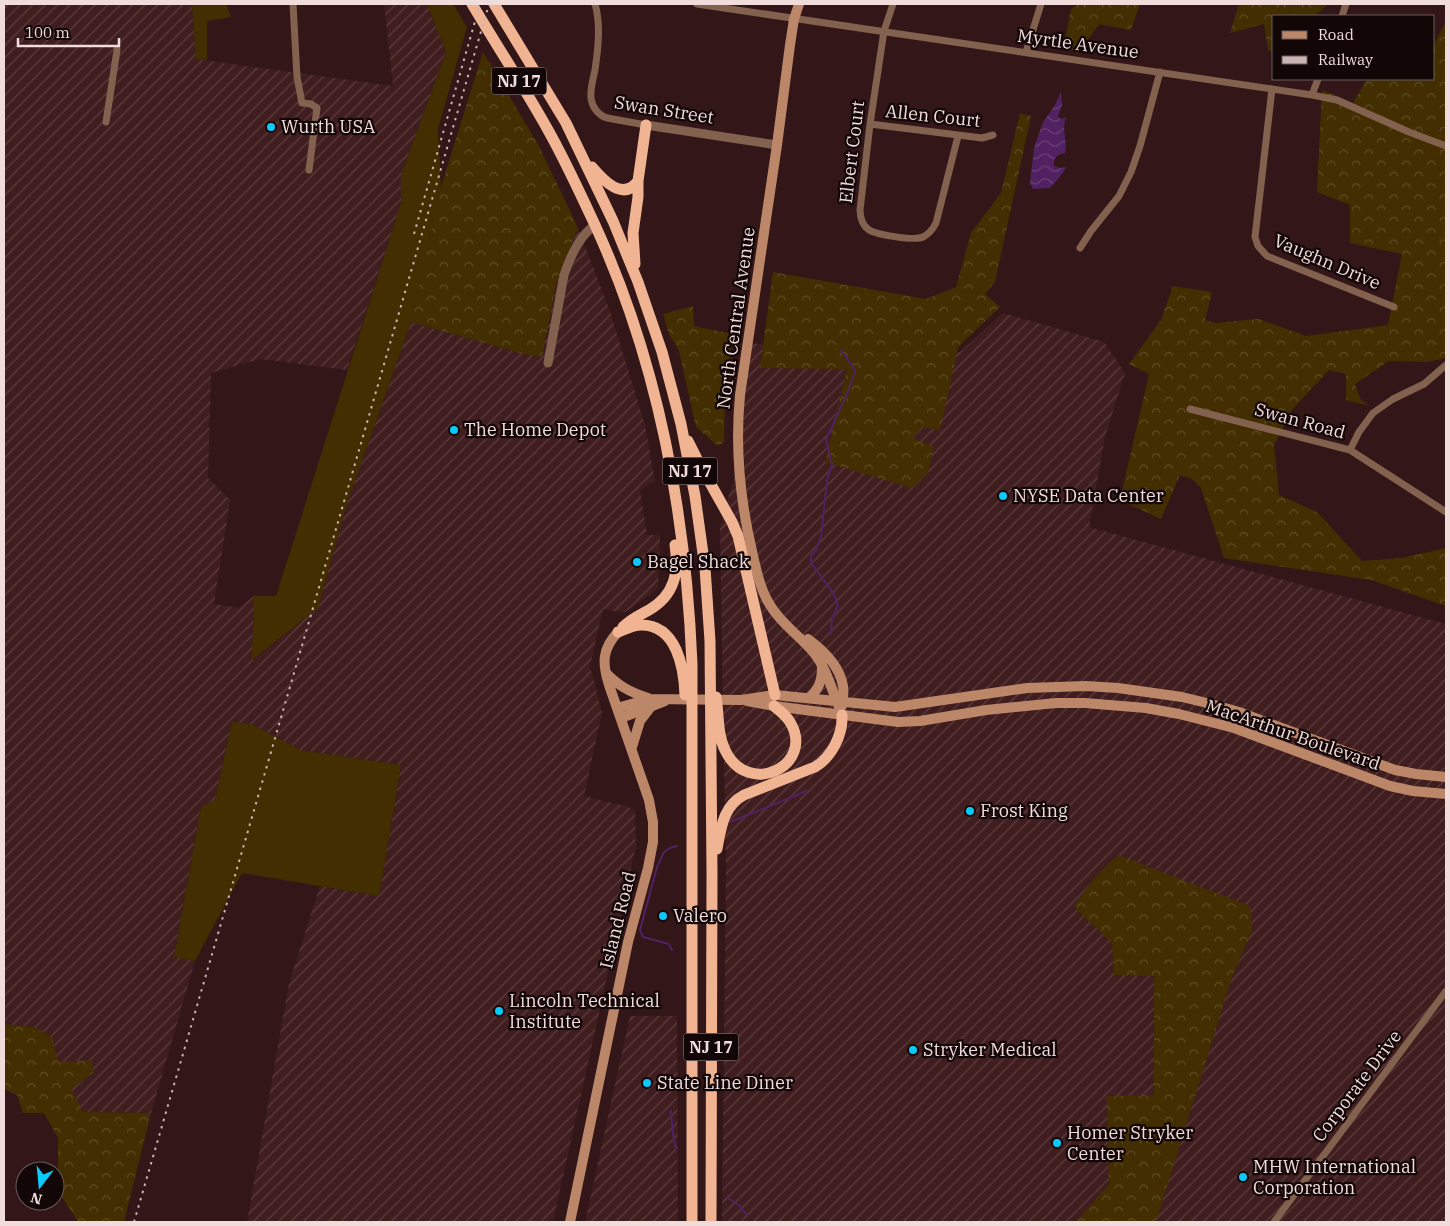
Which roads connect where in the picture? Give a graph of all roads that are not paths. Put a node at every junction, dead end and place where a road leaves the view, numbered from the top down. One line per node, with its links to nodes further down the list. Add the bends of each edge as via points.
1 (293, 4): 25 (street, via 297,77 302,103 317,108)
2 (472, 4): 27 (highway, NJ 17, via 549,132)
3 (495, 4): 24 (highway, NJ 17)
4 (595, 4): 19 (street, Swan Street, via 598,22 593,105 601,116)
5 (697, 4): 9 (street, Myrtle Avenue)
6 (799, 4): 9 (main road, North Central Avenue)
7 (893, 4): 10 (street, Elbert Court)
8 (1040, 4): 12 (street)
9 (794, 19): 10 (street, Myrtle Avenue); 22 (main road, North Central Avenue)
10 (884, 31): 12 (street, Myrtle Avenue); 18 (street, Elbert Court)
11 (117, 50): 17 (street)
12 (1026, 52): 13 (street, Myrtle Avenue)
13 (1160, 72): 15 (street, Myrtle Avenue); 28 (street, via 1131,172 1119,196)
14 (1318, 80): 16 (street)
15 (1272, 89): 16 (street, Myrtle Avenue); 30 (street, Vaughn Drive, via 1255,237 1258,246 1267,256)
16 (1312, 94): 23 (street, Myrtle Avenue, via 1337,100)
17 (106, 122)
18 (870, 124): 21 (street, Allen Court); 21 (street, Elbert Court, via 861,220 874,232 914,239 928,234 936,223)
19 (646, 125): 22 (street, Swan Street); 26 (highway)
20 (993, 135): 21 (street, Allen Court, via 982,138)
21 (958, 136)
22 (777, 145): 38 (main road, North Central Avenue, via 740,395 738,463 759,578 770,605)
23 (1446, 146)
24 (581, 154): 26 (highway, via 601,177 618,189 630,190); 29 (highway, NJ 17)
25 (309, 170)
26 (638, 181): 29 (highway, via 633,232)
27 (595, 225): 31 (street, via 578,243 568,263); 37 (highway, NJ 17, via 625,301 652,386)
28 (1080, 248)
29 (638, 282): 34 (highway, NJ 17, via 662,352)
30 (1394, 307)
31 (548, 363)
32 (1446, 366): 35 (street, via 1424,384 1373,413)
33 (1190, 409): 35 (street, Swan Road)
34 (680, 424): 41 (highway, NJ 17, via 702,544); 44 (highway, via 738,536)
35 (1350, 450): 36 (street, Swan Road)
36 (1446, 512)
37 (681, 530): 39 (highway, via 674,536 677,570 668,593 656,606 628,622); 54 (highway, NJ 17, via 690,615)
38 (789, 627): 40 (main road, North Central Avenue); 45 (main road, North Central Avenue, via 831,660 843,686)
39 (618, 632): 42 (main road, Island Road, via 605,653); 54 (highway, via 635,626 649,626 662,632 673,644 683,674)
40 (822, 664): 43 (main road, via 820,684); 45 (main road, North Central Avenue)
41 (710, 666): 44 (highway, via 722,744 730,759 755,774 770,773 784,766 792,754 794,729); 57 (highway, NJ 17)
42 (606, 672): 46 (main road, via 624,688); 47 (main road, Island Road)
43 (809, 698): 44 (main road, MacArthur Boulevard); 45 (main road, MacArthur Boulevard)
44 (774, 700): 46 (main road, MacArthur Boulevard, via 671,699); 48 (main road, MacArthur Boulevard)
45 (840, 701): 48 (main road, North Central Avenue); 50 (main road, MacArthur Boulevard, via 896,707 1017,689 1086,686 1198,700)
46 (650, 703): 47 (main road, MacArthur Boulevard); 53 (main road)
47 (620, 713): 53 (main road, Island Road)
48 (842, 715): 49 (main road, MacArthur Boulevard, via 909,722 1028,705 1085,703 1146,708); 57 (highway, via 836,742 822,762 744,795 730,806 722,824)
49 (1234, 728): 50 (main road, via 1238,726 1275,739 1278,739); 51 (main road, MacArthur Boulevard)
50 (1282, 728): 52 (main road, MacArthur Boulevard)
51 (1283, 746): 52 (main road, via 1319,756 1326,755); 56 (main road, MacArthur Boulevard, via 1390,786)
52 (1328, 746): 55 (main road, MacArthur Boulevard, via 1395,770)
53 (632, 748): 59 (main road, Island Road, via 651,807 653,842 626,950)
54 (693, 774): 60 (highway, NJ 17)
55 (1446, 777)
56 (1446, 794)
57 (712, 872): 61 (highway, NJ 17)
58 (1446, 991): 62 (street, Corporate Drive)
59 (570, 1222)
60 (692, 1222)
61 (711, 1222)
62 (1274, 1222)

